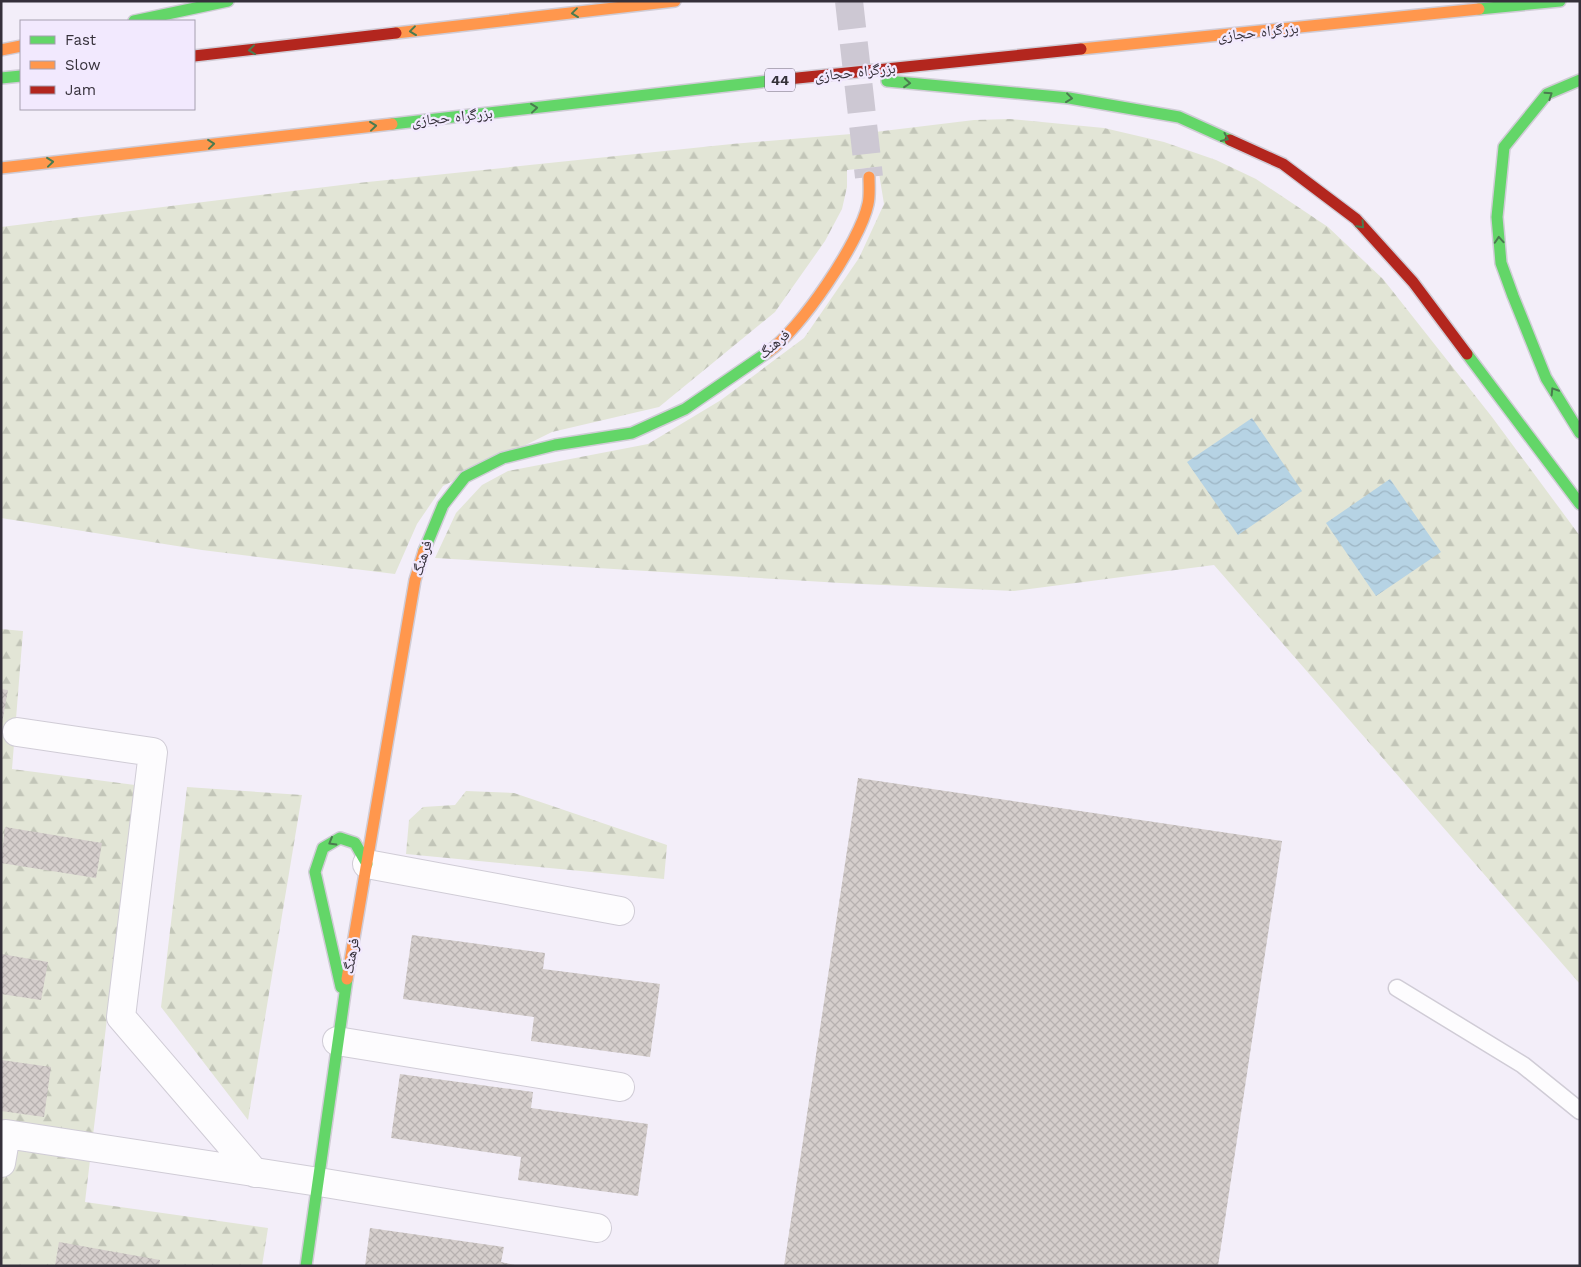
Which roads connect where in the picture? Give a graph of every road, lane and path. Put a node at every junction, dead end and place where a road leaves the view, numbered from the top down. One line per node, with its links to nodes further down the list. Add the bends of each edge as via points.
1 (228, 1): 4 (main road)
2 (675, 1): 7 (main road, one-way to 7)
3 (1560, 1): 8 (main road, بزرگراه حجازی / 44)
4 (139, 20)
5 (20, 46): 6 (main road)
6 (1, 50)
7 (195, 56)
8 (824, 75): 12 (main road, بزرگراه حجازی / 44, one-way to 8); 15 (main road, one-way to 15, via 1069,98 1179,117 1283,164 1356,219 1413,282)
9 (20, 76): 10 (main road)
10 (1, 78)
11 (1580, 80): 14 (main road, one-way to 11, via 1546,378 1513,296 1501,263 1497,217 1504,147 1546,94)
12 (1, 168)
13 (869, 177): 17 (main road, فرهنگ, via 868,204 845,257 800,320 774,348 685,409 632,433 555,445 503,458 465,477 443,505 429,534 415,580)
14 (1580, 433)
15 (1580, 504)
16 (17, 732): 25 (street, via 153,752 121,1017)
17 (367, 864): 18 (street); 20 (main road, فرهنگ); 20 (main road, one-way to 20, via 355,842 340,838 322,848 315,872)
18 (620, 911)
19 (1397, 988): 23 (lane, via 1523,1065)
20 (344, 1002): 21 (main road, فرهنگ)
21 (337, 1041): 22 (street); 26 (main road, فرهنگ)
22 (620, 1087)
23 (1580, 1111)
24 (1, 1163): 25 (street, via 6,1134)
25 (255, 1173): 26 (street)
26 (319, 1182): 27 (street); 28 (main road, فرهنگ)
27 (597, 1228)
28 (306, 1266)

